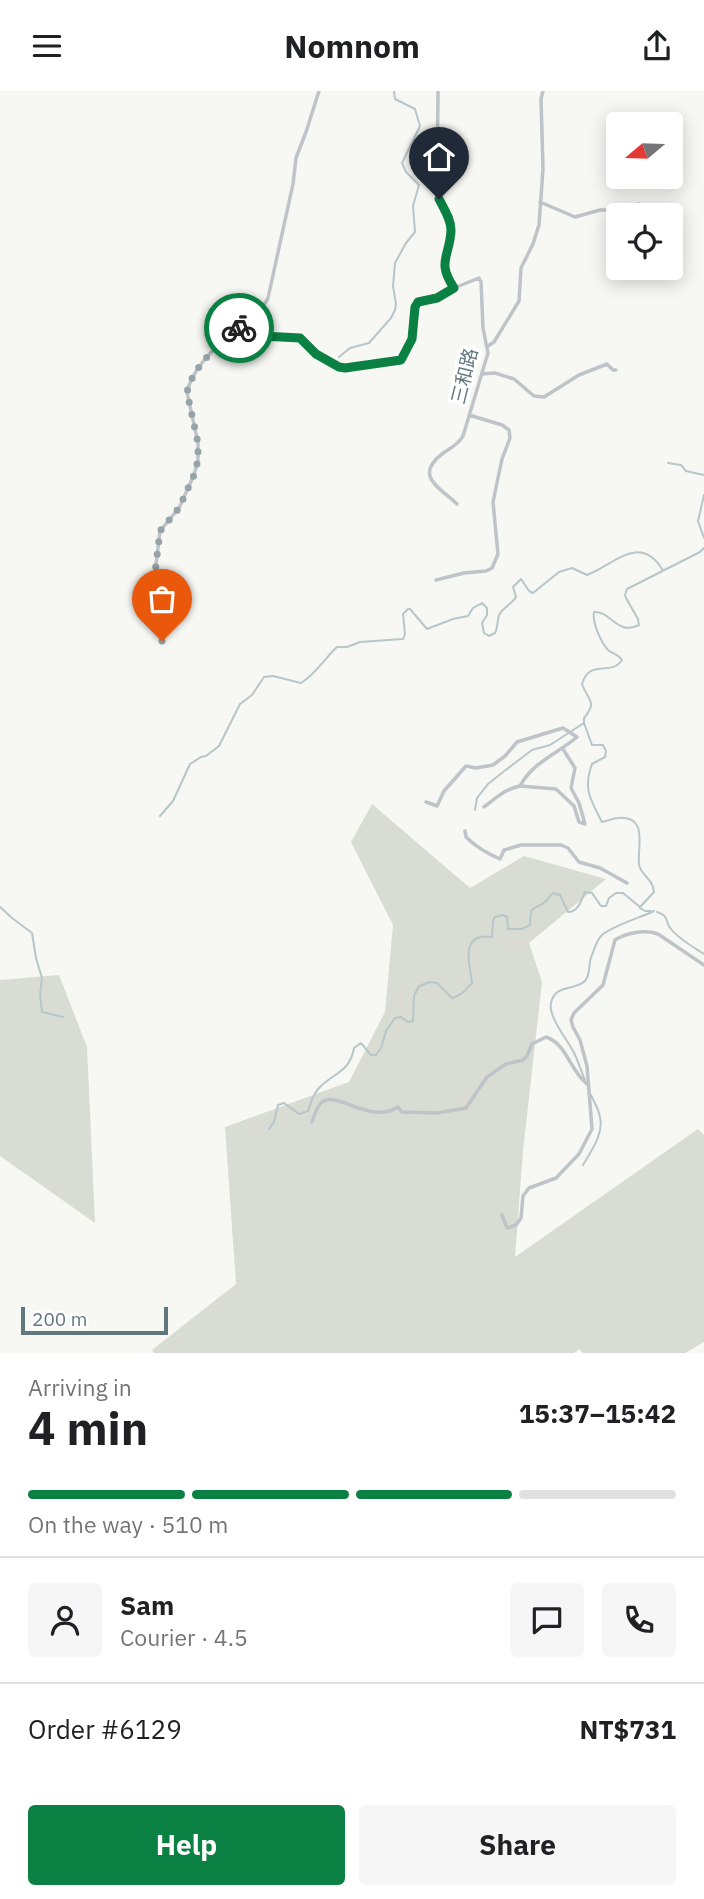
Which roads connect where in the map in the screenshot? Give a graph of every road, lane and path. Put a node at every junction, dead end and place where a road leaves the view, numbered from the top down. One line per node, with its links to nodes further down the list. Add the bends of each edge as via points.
1 (319, 91): 7 (street, via 296,158 268,298)
2 (438, 91): 6 (street, via 439,199 451,230 444,263)
3 (543, 91): 4 (street)
4 (540, 202): 5 (street, via 575,217); 8 (street, via 539,225 521,268 519,301)
5 (606, 210)
6 (454, 288): 7 (street, 三和路, via 418,302 412,339 397,362 339,367 300,338 262,336); 8 (street, 三和路, via 479,278)
7 (242, 326): 14 (street, via 208,356 189,384 198,460 179,508 160,531 152,598)
8 (488, 346): 10 (street, 三和路)
9 (616, 370): 10 (street, via 607,364 600,366 544,397 534,396 514,379)
10 (482, 374): 11 (street, 三和路)
11 (469, 415): 12 (street, 三和路, via 459,443 429,468 431,479); 13 (street, via 509,430 493,502 498,554 492,568 485,571)
12 (457, 504)
13 (436, 580)
14 (162, 641)
15 (562, 749): 16 (street, via 534,766); 16 (street, via 575,768 571,788 585,824 556,789); 17 (street, via 577,737 563,728 517,742 493,765 466,766 437,806)
16 (520, 786): 18 (street, via 506,790)
17 (426, 803)
18 (484, 807)
19 (465, 831): 20 (street, via 476,846 500,859 504,850 521,845 561,845 579,862 600,867)
20 (627, 883)
21 (704, 965): 22 (street, via 652,931 615,940 603,985 571,1020 587,1066)
22 (587, 1084): 23 (street, via 558,1045 546,1037 532,1044 523,1060 506,1064 487,1077 466,1108 437,1113 402,1112 398,1107 378,1113 331,1099 320,1103); 24 (street, via 592,1129 579,1154 556,1178 529,1188 516,1225 507,1228)
23 (312, 1122)
24 (502, 1215)

